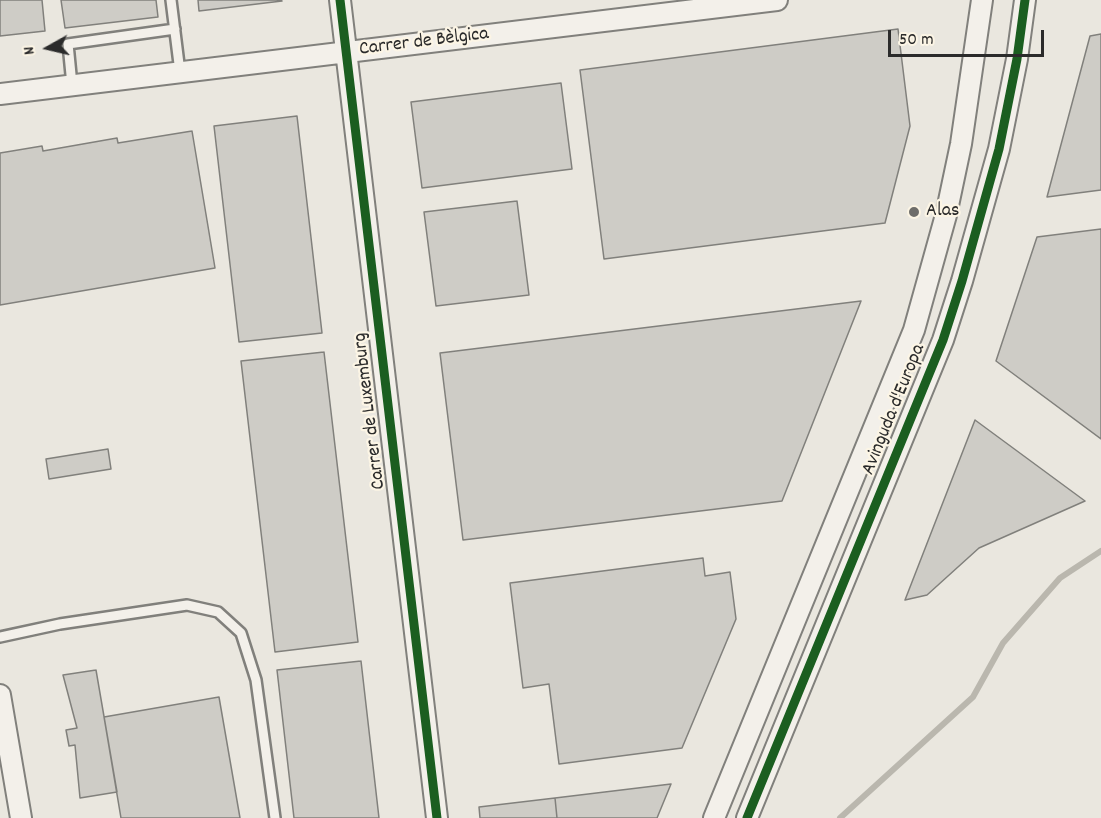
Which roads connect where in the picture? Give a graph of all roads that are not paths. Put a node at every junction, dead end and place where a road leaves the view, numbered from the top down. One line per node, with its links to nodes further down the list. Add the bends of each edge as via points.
1 (171, 0): 6 (lane)
2 (340, 0): 7 (street, Carrer de Luxemburg)
3 (777, 0): 7 (street, Carrer de Bèlgica)
4 (982, 0): 16 (street, Avinguda d'Europa, via 961,144 914,330)
5 (1025, 0): 17 (street, Avinguda d'Europa, via 999,149 943,340)
6 (175, 29): 8 (lane); 9 (lane, via 68,44)
7 (346, 52): 8 (street, Carrer de Bèlgica); 15 (street, Carrer de Luxemburg)
8 (180, 72): 9 (street, Carrer de Bèlgica)
9 (72, 85): 10 (street, Carrer de Bèlgica)
10 (0, 94)
11 (0, 637): 14 (lane, via 187,605 218,612 241,633 256,680)
12 (0, 695): 13 (street)
13 (21, 818)
14 (275, 818)
15 (437, 818)
16 (714, 818)
17 (747, 818)

